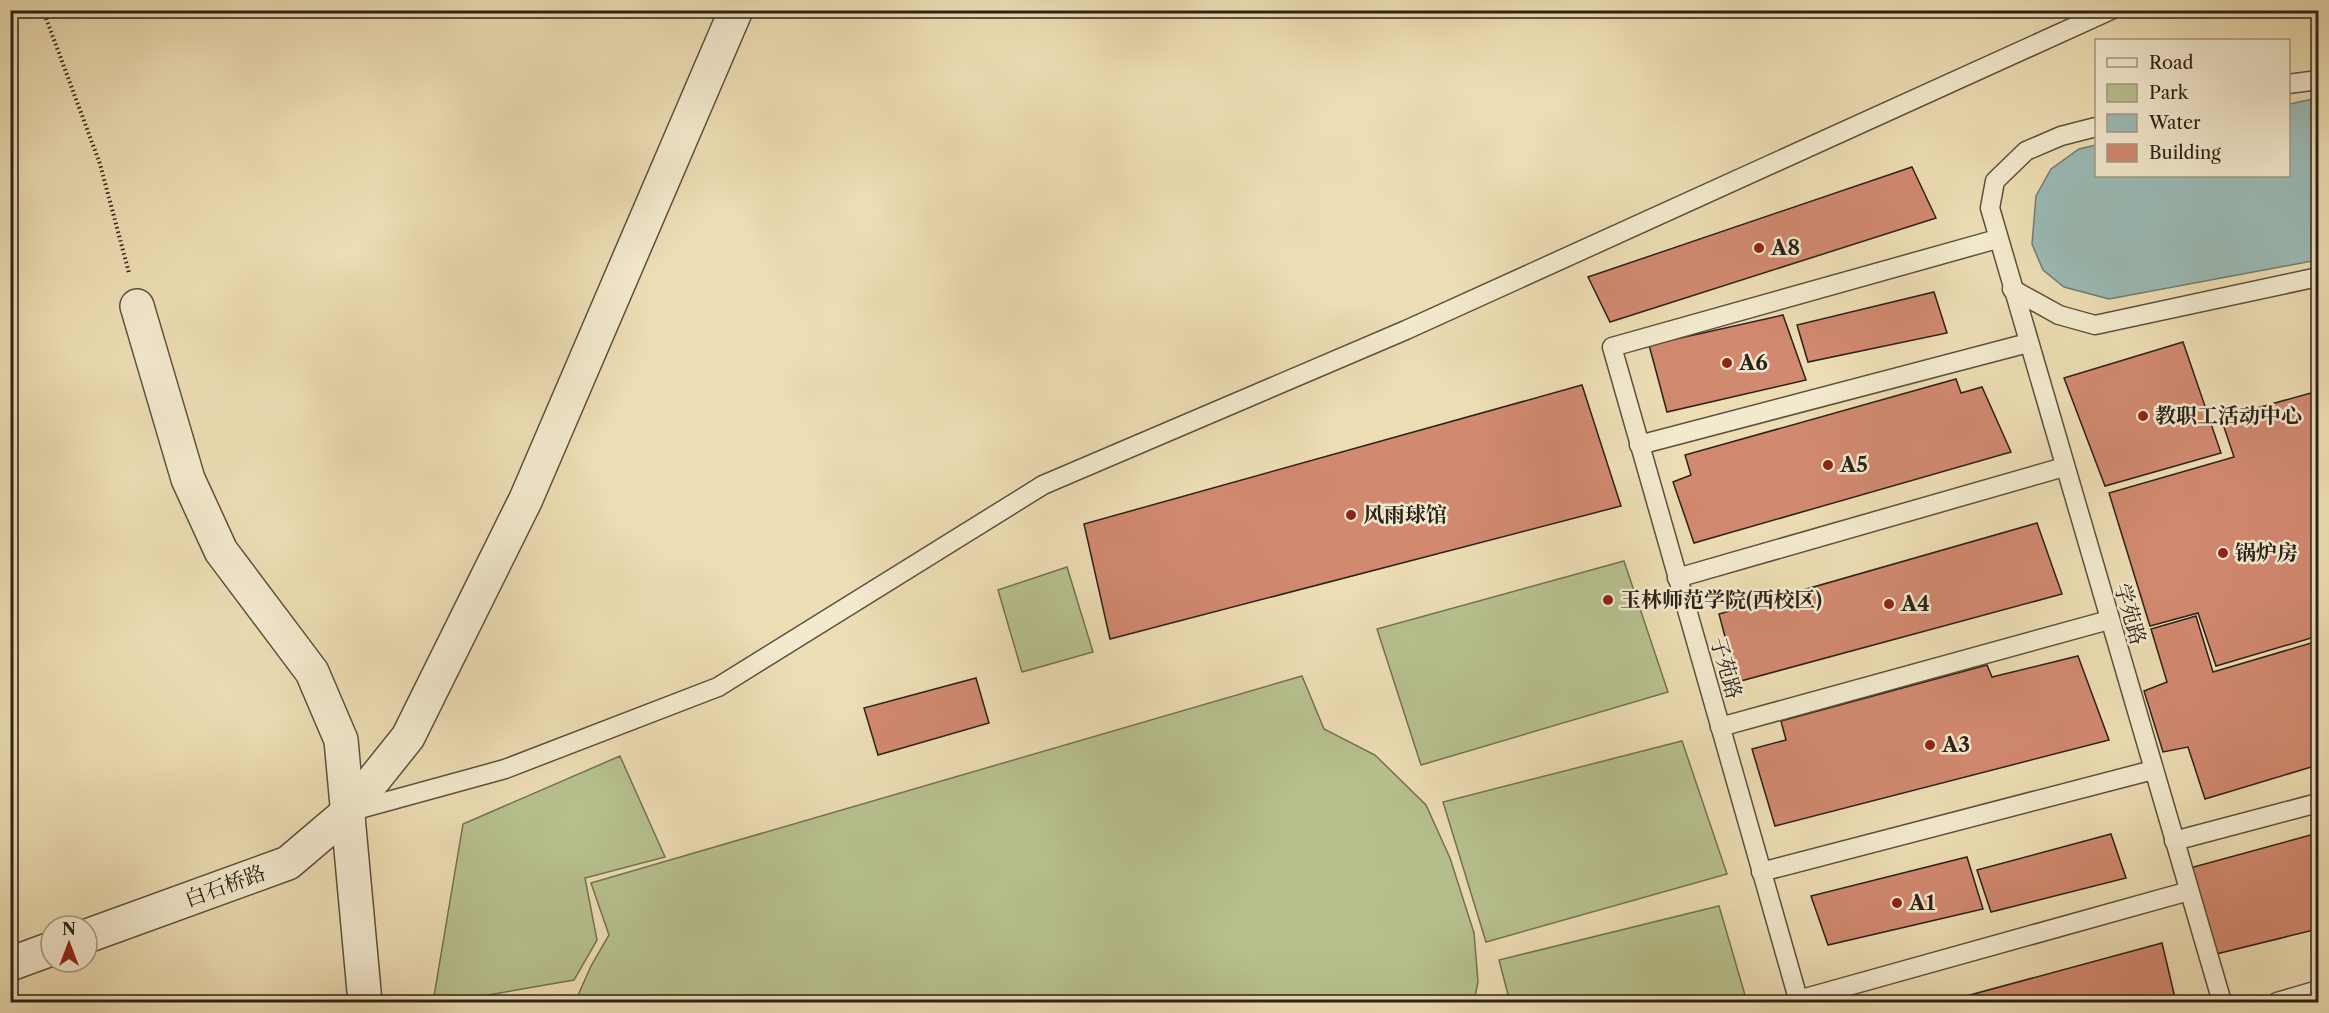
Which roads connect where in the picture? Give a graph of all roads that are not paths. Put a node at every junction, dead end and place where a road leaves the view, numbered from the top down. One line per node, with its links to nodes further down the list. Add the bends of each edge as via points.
1 (736, 10): 18 (street, 白石桥路, via 526,499 408,737)
2 (2111, 10): 18 (lane, via 1406,330 1043,485 718,687 505,769)
3 (2319, 80): 4 (lane)
4 (2290, 84)
5 (2095, 128): 6 (lane, 学苑路, via 2026,151 1995,181 1990,208)
6 (1997, 239): 8 (lane, 学苑路); 11 (lane, 子苑路, via 1612,346)
7 (2319, 277): 8 (lane, via 2095,325 2060,315)
8 (2012, 289): 10 (lane, 学苑路)
9 (137, 306): 18 (street, via 188,479 221,551 312,672 341,740)
10 (2028, 343): 11 (lane); 12 (lane, 学苑路)
11 (1639, 445): 13 (lane, 子苑路)
12 (2064, 467): 13 (lane); 14 (lane, 学苑路)
13 (1677, 578): 15 (lane, 子苑路)
14 (2109, 620): 15 (lane); 16 (lane, 学苑路)
15 (1720, 727): 20 (lane, 子苑路)
16 (2153, 770): 19 (lane, 学苑路); 20 (lane)
17 (2319, 803): 19 (lane)
18 (348, 812): 22 (street, 白石桥路, via 288,863); 27 (street)
19 (2174, 841): 21 (lane, 学苑路)
20 (1761, 872): 26 (lane, 子苑路)
21 (2188, 891): 26 (lane); 28 (lane, 学苑路)
22 (99, 932)
23 (39, 953): 24 (street)
24 (10, 964)
25 (2319, 990): 29 (lane)
26 (1798, 1001)
27 (365, 1002)
28 (2222, 1002)
29 (2277, 1002)

